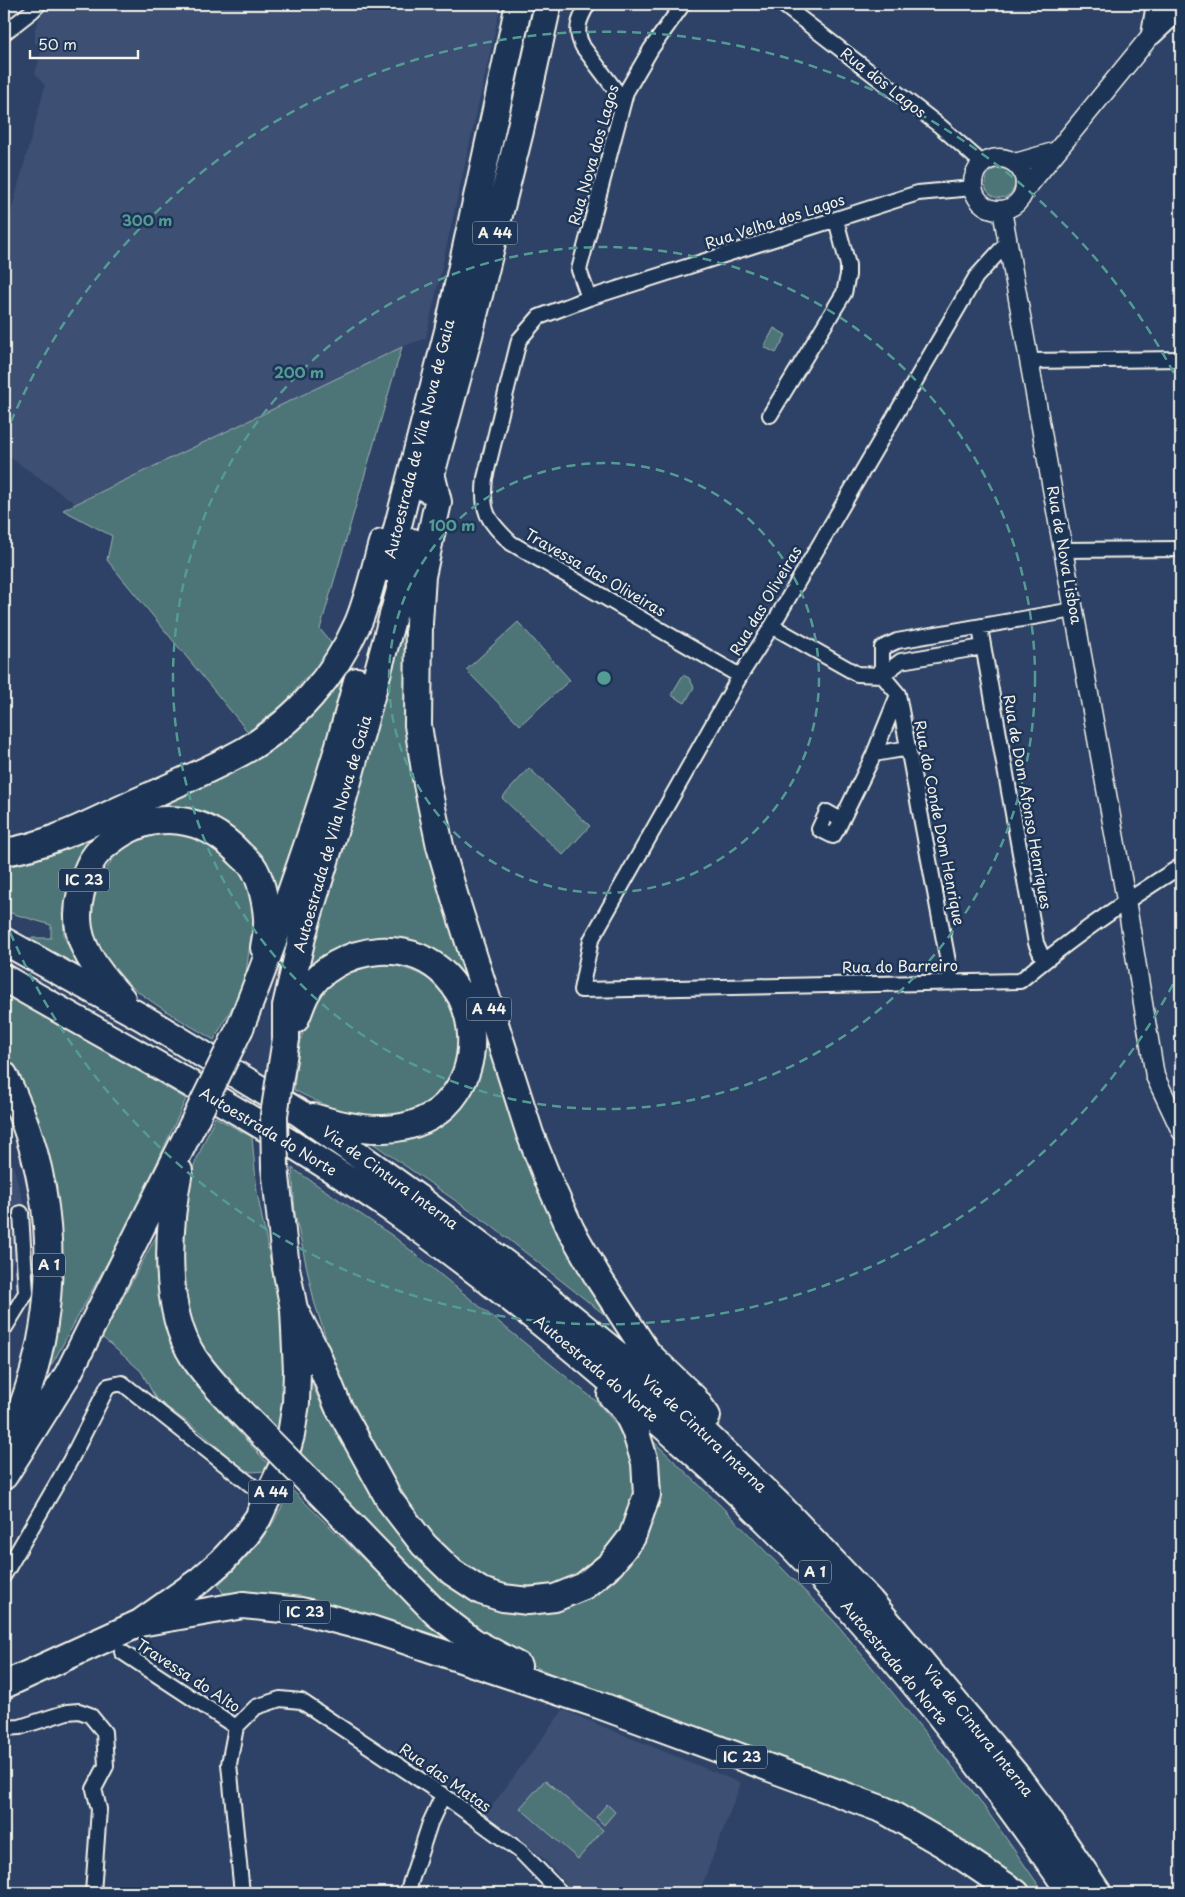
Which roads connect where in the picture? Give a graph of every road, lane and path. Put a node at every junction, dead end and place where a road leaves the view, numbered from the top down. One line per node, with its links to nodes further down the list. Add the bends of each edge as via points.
1 (39, 4): 10 (street)
2 (520, 4): 27 (highway, Autoestrada de Vila Nova de Gaia / A 44, via 448,331)
3 (548, 4): 13 (highway, Autoestrada de Vila Nova de Gaia / A 44)
4 (558, 4): 13 (highway, via 531,120)
5 (588, 4): 12 (street, via 578,27 578,38)
6 (683, 4): 12 (street, Rua Nova dos Lagos, via 651,49)
7 (782, 4): 16 (street, Rua dos Lagos, via 940,126)
8 (1157, 4): 11 (main road)
9 (1181, 7): 11 (main road)
10 (4, 32)
11 (1152, 34): 14 (street)
12 (624, 100): 22 (street, Rua Nova dos Lagos, via 579,270)
13 (520, 131): 26 (highway, Autoestrada de Vila Nova de Gaia / A 44)
14 (1057, 150): 15 (street); 18 (street)
15 (1015, 163): 16 (street, via 1006,158 996,158); 18 (street, via 1022,170)
16 (983, 164): 17 (street, via 978,168)
17 (973, 188): 19 (street, via 984,205); 20 (street, Rua Velha dos Lagos, via 918,193)
18 (1025, 190): 19 (street, via 1021,200)
19 (1002, 210): 21 (street, Rua de Nova Lisboa)
20 (836, 220): 22 (street, Rua Velha dos Lagos); 25 (street, via 848,265 844,292)
21 (1007, 243): 24 (street, Rua de Nova Lisboa); 31 (street, Rua das Oliveiras, via 976,277)
22 (589, 298): 37 (street, Travessa das Oliveiras, via 539,317 519,340 482,500 492,525 511,543)
23 (1181, 359): 24 (street)
24 (1028, 361): 28 (street, Rua de Nova Lisboa)
25 (770, 415)
26 (431, 473): 52 (highway, Autoestrada de Vila Nova de Gaia / A 44, via 336,825 303,933 286,1006); 63 (highway, A 44, via 438,502 422,576 418,725 440,846 489,1008 530,1134 575,1238 648,1354 694,1398)
27 (404, 503): 42 (highway, via 391,512 358,622 334,666 296,713 246,750 215,766 90,823 43,842); 48 (highway, Autoestrada de Vila Nova de Gaia / A 44, via 352,701 299,869)
28 (1063, 550): 29 (street); 30 (street, Rua de Nova Lisboa)
29 (1181, 550)
30 (1073, 610): 32 (street); 44 (street, Rua de Nova Lisboa)
31 (772, 626): 36 (street, via 857,674); 37 (street, Rua das Oliveiras)
32 (980, 628): 33 (street); 34 (street, Rua de Dom Afonso Henriques)
33 (897, 641): 35 (street); 36 (street, via 882,648)
34 (983, 647): 35 (street); 46 (street, Rua de Dom Afonso Henriques, via 1036,944)
35 (901, 660): 36 (street)
36 (882, 675): 38 (street, Rua do Conde Dom Henrique)
37 (740, 676): 50 (street, Rua das Oliveiras, via 591,940)
38 (898, 694): 39 (street, Rua do Conde Dom Henrique); 40 (street)
39 (908, 748): 40 (street); 49 (street, Rua do Conde Dom Henrique)
40 (874, 754): 41 (street)
41 (841, 820)
42 (4, 852)
43 (1181, 866): 44 (street, Rua do Barreiro)
44 (1126, 900): 46 (street, Rua do Barreiro); 55 (street, Rua de Nova Lisboa, via 1155,1076)
45 (4, 941): 51 (highway, A 1)
46 (1044, 961): 49 (street, Rua do Barreiro, via 1020,981)
47 (4, 978): 58 (highway, Autoestrada do Norte / A 1, via 308,1154 396,1212)
48 (258, 982): 51 (highway, IC 23, via 267,925 264,898 255,870 233,846 196,824 176,819 140,824 124,830 94,857 84,878 77,909 79,931 91,961 120,998); 56 (highway, A 44, bridge, via 240,1028)
49 (952, 982): 50 (street, Rua do Barreiro)
50 (581, 990)
51 (143, 1018): 54 (highway, Via de Cintura Interna / A 1)
52 (286, 1039): 54 (highway, via 315,980 332,966 368,952 394,950 422,959 440,970 455,986 470,1023 473,1044 465,1079 447,1103 418,1122 385,1129 365,1128); 59 (highway, Autoestrada de Vila Nova de Gaia / A 44, bridge, via 274,1115 275,1167)
53 (4, 1075): 61 (highway, A 1, via 28,1129 36,1158 47,1218 49,1279 46,1309 29,1386)
54 (301, 1114): 63 (highway, Via de Cintura Interna / A 1, via 534,1287 630,1365)
55 (1181, 1131)
56 (188, 1134): 62 (highway, A 44, via 68,1374); 69 (highway, bridge, via 172,1208 169,1243 172,1286 180,1325 194,1357 255,1428 437,1614 466,1637)
57 (21, 1213): 60 (street, via 26,1293)
58 (510, 1297): 59 (highway, A 1, via 626,1411 645,1462 647,1495 632,1537 611,1564 584,1586 555,1598 503,1598 481,1591 452,1572 424,1545 390,1501 361,1449); 78 (highway, Autoestrada do Norte / A 1, via 650,1414 776,1530 853,1613 932,1706 1003,1797)
59 (294, 1309): 66 (highway, Autoestrada de Vila Nova de Gaia / A 44, via 297,1371 294,1419 282,1468 270,1494 246,1535 222,1561)
60 (4, 1329)
61 (4, 1454)
62 (4, 1476)
63 (754, 1481): 79 (highway, Via de Cintura Interna / A 1, via 870,1601 1015,1774)
64 (256, 1489): 65 (street, via 122,1383 108,1386 70,1461)
65 (4, 1575)
66 (140, 1623): 68 (highway, A 44); 69 (highway, IC 23, via 243,1605 301,1611 371,1629)
67 (122, 1652): 70 (street, Travessa do Alto)
68 (4, 1685)
69 (599, 1705): 77 (highway, IC 23, via 884,1810 945,1845)
70 (236, 1726): 72 (street, Rua das Matas, via 256,1707 280,1699 301,1701); 74 (street, via 229,1764)
71 (4, 1728): 73 (street, via 20,1727 79,1711 90,1715 104,1732 106,1766 94,1790 100,1810)
72 (443, 1795): 75 (street, via 430,1823); 76 (street, Rua das Matas, via 520,1851)
73 (93, 1893)
74 (242, 1893)
75 (407, 1893)
76 (561, 1893)
77 (1016, 1893)
78 (1071, 1893)
79 (1098, 1893)

